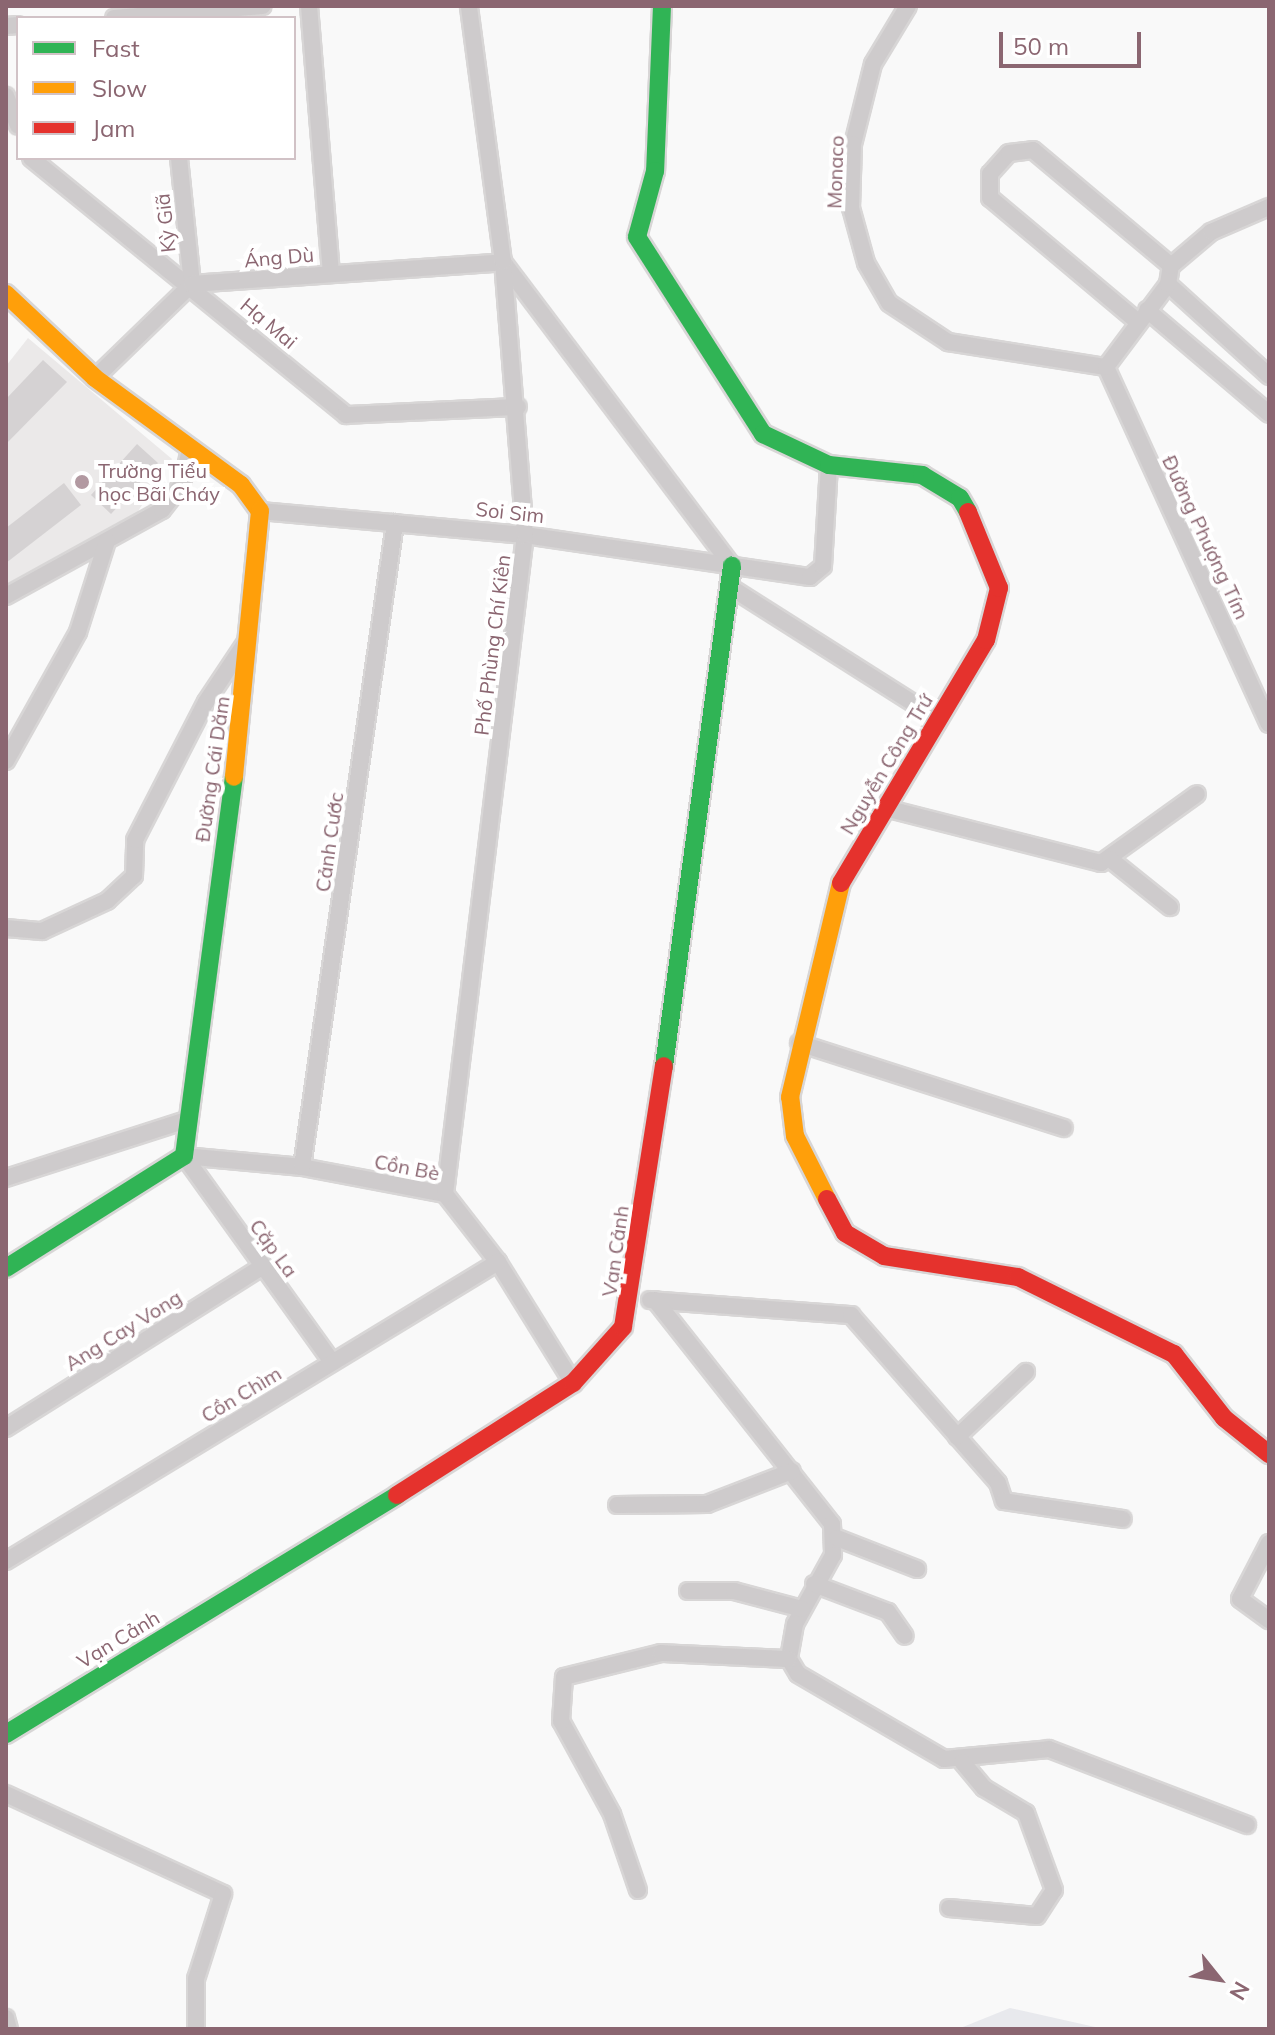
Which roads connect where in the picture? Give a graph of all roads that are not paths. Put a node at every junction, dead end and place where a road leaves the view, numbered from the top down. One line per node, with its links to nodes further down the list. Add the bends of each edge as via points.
1 (263, 6): 6 (street)
2 (309, 6): 14 (street)
3 (469, 6): 12 (street, Phố Phùng Chí Kiên)
4 (662, 6): 25 (street, Nguyễn Công Trứ, via 655,171 637,237 763,434)
5 (908, 6): 19 (street, Monaco, via 873,64 853,144 851,208 866,263 889,303 948,342)
6 (164, 16)
7 (6, 96): 8 (street)
8 (16, 121)
9 (34, 160): 15 (street, Hạ Mai)
10 (179, 160): 15 (street, Kỳ Giã)
11 (1269, 207): 13 (street, via 1211,232)
12 (503, 262): 14 (street, Áng Dù); 22 (street, Phố Phùng Chí Kiên); 30 (street)
13 (1171, 266): 16 (street); 18 (street, via 1033,150 1009,153 990,174 990,198)
14 (331, 272): 15 (street, Áng Dù)
15 (192, 284): 21 (street); 22 (street, Hạ Mai, via 346,415)
16 (1168, 284): 18 (street); 20 (street)
17 (6, 294): 21 (street)
18 (1142, 316): 19 (street); 23 (street)
19 (1106, 367): 35 (street, Đường Phượng Tím)
20 (1269, 376)
21 (95, 378): 24 (street)
22 (518, 407): 28 (street, Phố Phùng Chí Kiên)
23 (1269, 414)
24 (190, 448): 26 (street, via 241,485); 29 (street, via 182,484 162,510)
25 (829, 465): 30 (street, Soi Sim, via 818,574); 34 (street, Nguyễn Công Trứ, via 922,475 960,498 985,540 999,588 986,640)
26 (260, 511): 27 (street, Soi Sim); 33 (street, Đường Cái Dăm)
27 (395, 523): 28 (street, Soi Sim); 46 (street, Cảnh Cước)
28 (525, 535): 30 (street, Soi Sim); 48 (street, Phố Phùng Chí Kiên)
29 (107, 541): 32 (street); 36 (street, via 78,632)
30 (732, 566): 31 (street)
31 (730, 587): 34 (street); 52 (street, Vạn Cảnh)
32 (6, 596)
33 (253, 631): 41 (street, via 163,782 135,840 134,876 107,901 42,931); 43 (street, Đường Cái Dăm)
34 (938, 719): 38 (street, Nguyễn Công Trứ)
35 (1269, 724)
36 (6, 761)
37 (1197, 794): 39 (street)
38 (885, 808): 39 (street, via 1046,853); 42 (street, Nguyễn Công Trứ, via 842,878)
39 (1110, 859): 40 (street)
40 (1170, 907)
41 (6, 928)
42 (799, 1043): 44 (street); 59 (street, Nguyễn Công Trứ, via 790,1097 795,1136 845,1233 884,1256 1018,1277 1057,1292 1174,1354 1224,1418)
43 (187, 1120): 45 (street, Đường Cái Dăm); 47 (street)
44 (1064, 1128)
45 (184, 1156): 46 (street, Cồn Bè); 50 (street, Cặp La); 51 (street)
46 (302, 1167): 48 (street, Cồn Bè)
47 (6, 1178)
48 (445, 1194): 49 (street, Cồn Bè)
49 (498, 1262): 54 (street, Cồn Chìm); 56 (street, Cồn Bè)
50 (263, 1266): 54 (street, Cặp La); 57 (street, Ang Cay Vong)
51 (6, 1268)
52 (633, 1299): 53 (street); 56 (street, Vạn Cảnh, via 623,1327)
53 (655, 1300): 58 (street, via 851,1315); 60 (street)
54 (332, 1362): 65 (street, Cồn Chìm)
55 (1026, 1372): 58 (street)
56 (573, 1383): 73 (street, Vạn Cảnh)
57 (6, 1428)
58 (957, 1437): 62 (street, via 998,1483 1006,1503)
59 (1269, 1454)
60 (792, 1471): 61 (street, via 707,1504); 63 (street)
61 (617, 1505)
62 (1123, 1519)
63 (837, 1538): 66 (street); 67 (street)
64 (1269, 1543): 70 (street, via 1240,1595)
65 (6, 1561)
66 (917, 1569)
67 (814, 1584): 69 (street); 71 (street, via 888,1612)
68 (688, 1591): 69 (street, via 734,1591)
69 (802, 1609): 72 (street)
70 (1269, 1620)
71 (905, 1636)
72 (789, 1659): 74 (street, via 798,1674 866,1718); 77 (street, via 661,1653 564,1677 561,1721 612,1814)
73 (6, 1734)
74 (962, 1762): 76 (street, via 1049,1749); 78 (street, via 984,1788 1026,1813 1054,1890 1037,1916)
75 (6, 1794): 81 (street, via 223,1894 196,1979)
76 (1247, 1825)
77 (638, 1890)
78 (949, 1908)
79 (6, 2018): 80 (street)
80 (9, 2029)
81 (196, 2029)

